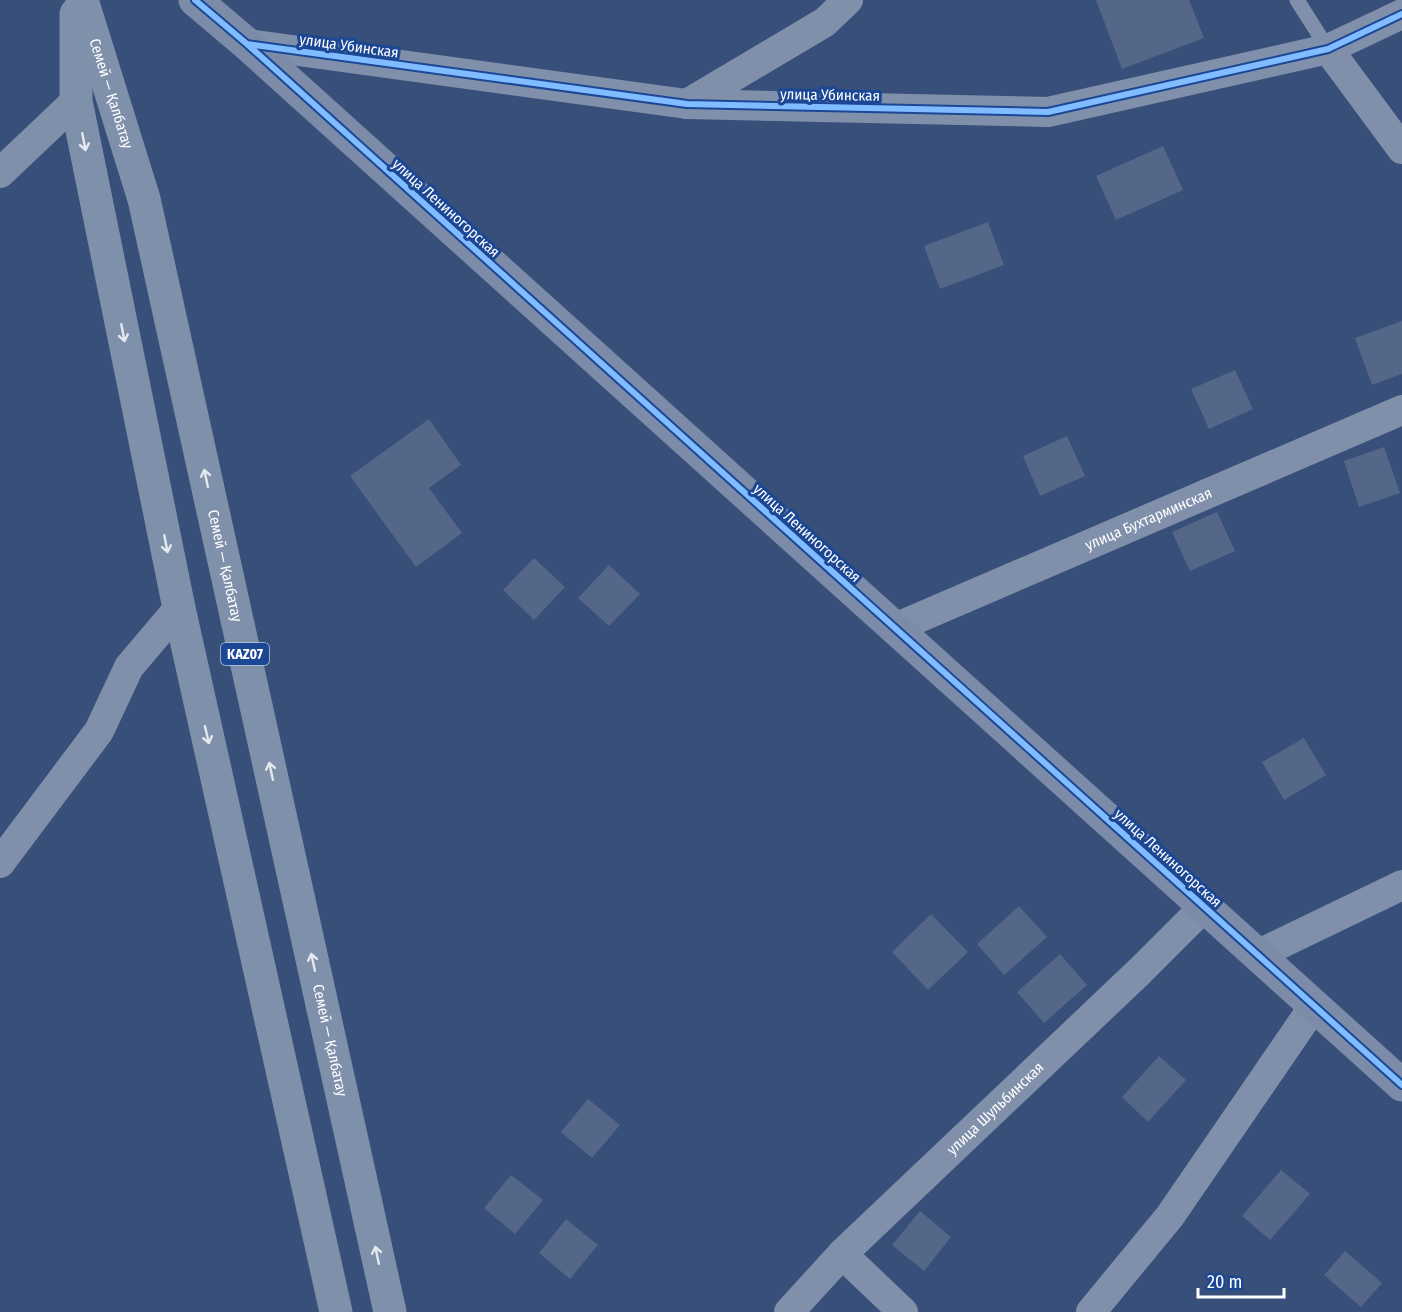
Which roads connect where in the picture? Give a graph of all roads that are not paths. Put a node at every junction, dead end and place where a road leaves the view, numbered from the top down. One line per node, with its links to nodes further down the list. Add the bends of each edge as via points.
1 (76, 0): 9 (highway, Семей — Қалбатау)
2 (82, 0): 24 (highway, Семей — Қалбатау / KAZ07, one-way to 2, via 144,199)
3 (195, 0): 7 (street, улица Лениногорская)
4 (848, 0): 10 (street, via 825,22)
5 (1297, 0): 8 (lane)
6 (1402, 14): 8 (street, улица Убинская)
7 (247, 44): 10 (street, улица Убинская); 15 (street, улица Лениногорская)
8 (1328, 49): 10 (street, улица Убинская, via 1048,112); 11 (street)
9 (76, 101): 12 (street); 14 (highway, Семей — Қалбатау, one-way to 14)
10 (687, 104)
11 (1402, 149)
12 (0, 173)
13 (1402, 410): 15 (street, улица Бухтарминская)
14 (179, 608): 16 (street, via 129,668 99,731); 23 (highway, Семей — Қалбатау, one-way to 23)
15 (895, 628): 18 (street, улица Лениногорская)
16 (0, 863)
17 (1402, 885): 19 (street)
18 (1204, 907): 19 (street, улица Лениногорская); 22 (street, улица Шульбинская)
19 (1257, 955): 20 (street, улица Лениногорская)
20 (1314, 1006): 21 (street, улица Лениногорская); 27 (street, via 1170,1216)
21 (1402, 1085)
22 (842, 1254): 25 (street, улица Шульбинская); 26 (street)
23 (336, 1312)
24 (390, 1312)
25 (789, 1312)
26 (903, 1312)
27 (1091, 1312)

